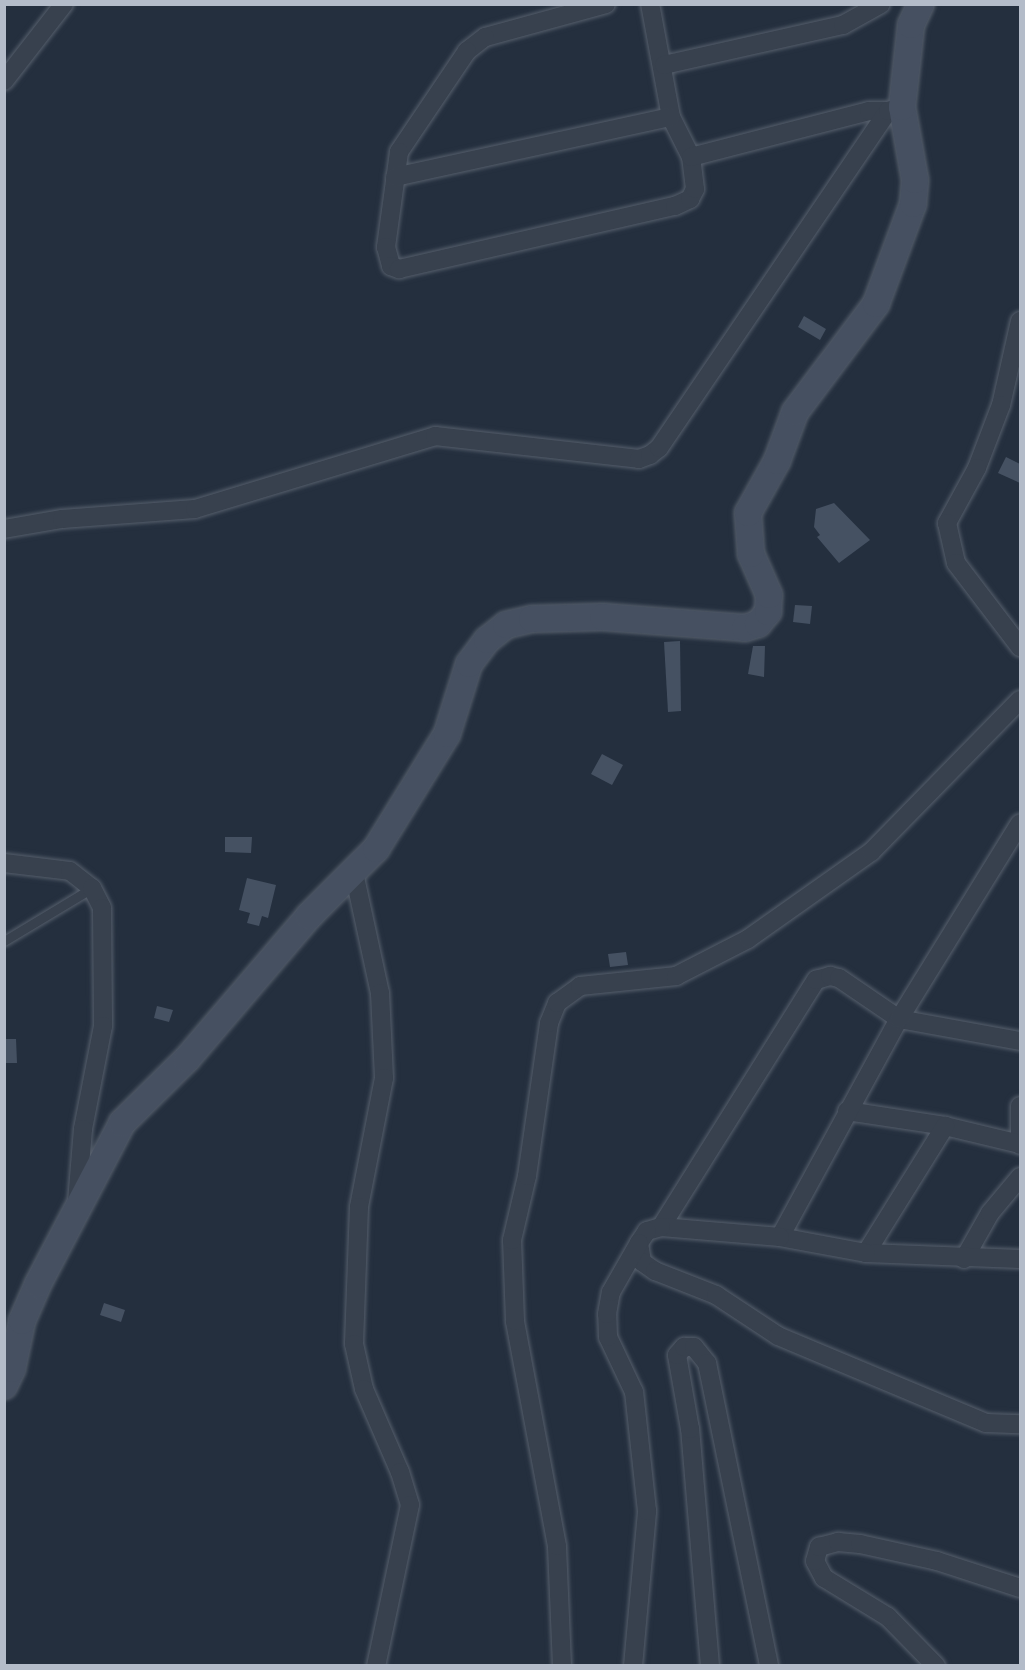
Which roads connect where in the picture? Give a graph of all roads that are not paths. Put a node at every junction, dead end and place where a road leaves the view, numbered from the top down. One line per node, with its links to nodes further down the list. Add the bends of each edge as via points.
1 (64, 4): 7 (street)
2 (606, 4): 11 (street, via 485,37 467,51 399,152)
3 (650, 4): 6 (street)
4 (881, 4): 6 (street, via 843,25)
5 (921, 4): 8 (main road, via 911,26)
6 (664, 65): 9 (street)
7 (4, 81)
8 (895, 109): 10 (street, via 869,111); 13 (street, via 659,448 650,455 639,459 435,436 195,508 62,519); 18 (main road, via 915,180 913,204 893,261 876,304 795,412 777,461 748,513 751,554 768,595 768,612 758,624 745,628 603,617 532,619 506,625 487,640 470,664 447,734 376,849)
9 (671, 117): 10 (street); 11 (street)
10 (691, 157): 11 (street, via 695,189 690,199 675,206 399,269 387,260)
11 (394, 177)
12 (1020, 321): 14 (street, via 1001,405 977,468 947,524 956,563)
13 (4, 529)
14 (1020, 647)
15 (1020, 700): 39 (street, via 871,852 748,939 676,976 580,986 557,1003 549,1023 527,1176 512,1240 515,1321 557,1546)
16 (1020, 823): 21 (street)
17 (4, 863): 19 (street, via 56,867 81,878)
18 (354, 873): 28 (main road, via 309,916 187,1059 122,1123); 38 (street, via 380,993 384,1078 359,1207 354,1344 364,1389 410,1505)
19 (92, 888): 20 (lane); 28 (street, via 102,908 105,927 103,1026 83,1129)
20 (4, 941)
21 (899, 1019): 22 (street); 24 (street); 29 (street, via 839,978 816,980)
22 (1020, 1041)
23 (1020, 1106): 26 (street)
24 (847, 1111): 25 (street); 30 (street)
25 (945, 1126): 26 (street); 32 (street)
26 (1020, 1145)
27 (1020, 1177): 33 (street, via 990,1213)
28 (76, 1213): 35 (main road, via 22,1321 12,1369)
29 (661, 1227): 30 (street); 31 (street, via 646,1231)
30 (780, 1237): 32 (street)
31 (639, 1243): 36 (street, via 642,1262 648,1267 716,1295 778,1336 986,1423); 40 (street, via 610,1292 607,1314 608,1336 634,1392 647,1511)
32 (866, 1252): 33 (street)
33 (964, 1258): 34 (street)
34 (1020, 1259)
35 (4, 1386)
36 (1020, 1424)
37 (1020, 1588): 43 (street, via 937,1561 860,1544 838,1542 819,1547 814,1562 824,1578 888,1617)
38 (376, 1665)
39 (562, 1665)
40 (633, 1665)
41 (710, 1665): 42 (street, via 690,1429 677,1355 684,1347 694,1347 707,1363)
42 (769, 1665)
43 (936, 1665)

